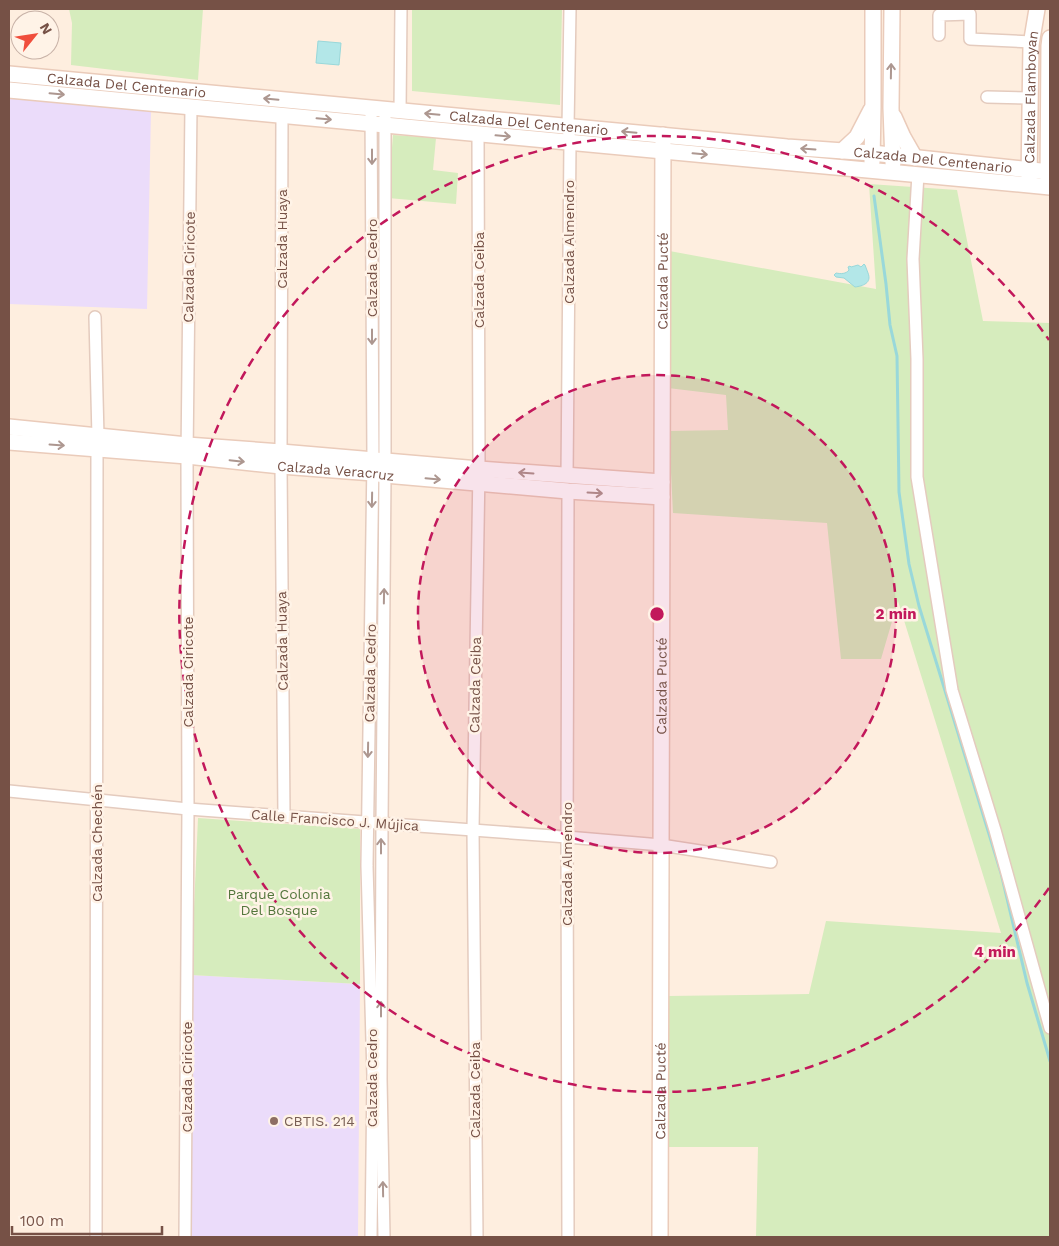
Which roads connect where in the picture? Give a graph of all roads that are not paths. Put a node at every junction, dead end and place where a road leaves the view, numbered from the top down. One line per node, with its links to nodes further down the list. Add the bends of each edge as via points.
1 (402, 9): 18 (street, Calzada Cedro)
2 (570, 9): 21 (street, Calzada Almendro)
3 (873, 9): 6 (main road)
4 (892, 9): 7 (main road)
5 (1036, 9): 10 (main road, Calzada Flamboyan)
6 (873, 31): 7 (main road); 15 (main road)
7 (892, 31): 17 (main road, one-way to 7)
8 (939, 35): 10 (street, via 939,15 970,14 970,40)
9 (1050, 38): 33 (main road, Calzada Flamboyan)
10 (1032, 42): 14 (main road, Calzada Flamboyan)
11 (9, 74): 18 (main road, Calzada Del Centenario, one-way to 11)
12 (9, 90): 16 (main road, Calzada Del Centenario, one-way to 16)
13 (987, 96): 14 (street)
14 (1030, 98): 32 (main road, Calzada Flamboyan)
15 (873, 106): 25 (main road, via 857,136); 26 (main road)
16 (191, 107): 19 (main road, Calzada Del Centenario); 38 (street, Calzada Ciricote)
17 (891, 108): 27 (main road); 28 (main road)
18 (386, 110): 20 (street, Calzada Cedro); 21 (main road, Calzada Del Centenario, one-way to 18)
19 (282, 115): 20 (main road, Calzada Del Centenario, one-way to 20); 39 (street, Calzada Huaya)
20 (378, 124): 22 (main road, Calzada Del Centenario); 40 (street, Calzada Cedro)
21 (568, 127): 23 (street, Calzada Almendro); 24 (main road, Calzada Del Centenario, one-way to 21)
22 (478, 134): 23 (main road, Calzada Del Centenario, one-way to 23); 41 (street, Calzada Ceiba)
23 (570, 142): 24 (main road, Calzada Del Centenario); 42 (street, Calzada Almendro)
24 (663, 143): 25 (main road, Calzada Del Centenario, one-way to 24); 29 (main road, Calzada Del Centenario, one-way to 29); 43 (main road, Calzada Pucté)
25 (842, 151): 26 (main road, Calzada Del Centenario)
26 (872, 153): 27 (main road, Calzada Del Centenario); 29 (main road)
27 (892, 155): 28 (main road, Calzada Del Centenario); 30 (main road)
28 (915, 158): 32 (main road, Calzada Del Centenario)
29 (872, 170): 30 (main road, Calzada Del Centenario)
30 (893, 172): 31 (main road, Calzada Del Centenario)
31 (918, 174): 32 (main road, Calzada Del Centenario); 55 (street, via 913,259 919,486 952,690)
32 (1029, 177): 33 (main road, Calzada Del Centenario)
33 (1049, 179)
34 (95, 317): 37 (street, Calzada Chechén)
35 (9, 427): 37 (main road, Calzada Veracruz)
36 (9, 442): 37 (main road, Calzada Veracruz, one-way to 37)
37 (98, 442): 38 (main road, Calzada Veracruz); 46 (street, Calzada Chechén)
38 (187, 451): 39 (main road, Calzada Veracruz); 47 (street, Calzada Ciricote)
39 (281, 459): 40 (main road, Calzada Veracruz); 48 (street, Calzada Huaya)
40 (379, 467): 41 (main road, Calzada Veracruz); 49 (street, Calzada Cedro, one-way to 49); 50 (street, Calzada Cedro, one-way to 40)
41 (478, 476): 42 (main road, Calzada Veracruz, one-way to 41); 44 (main road, Calzada Veracruz); 51 (street, Calzada Ceiba)
42 (567, 476): 43 (main road, Calzada Veracruz)
43 (662, 490): 44 (main road, Calzada Veracruz, one-way to 43); 53 (main road, Calzada Pucté)
44 (568, 491): 52 (street, Calzada Almendro)
45 (9, 791): 46 (street, Calle Francisco J. Mújica)
46 (97, 800): 47 (street, Calle Francisco J. Mújica); 56 (street, Calzada Chechén)
47 (188, 809): 48 (street, Calle Francisco J. Mújica); 57 (street, Calzada Ciricote)
48 (284, 816): 49 (street, Calle Francisco J. Mújica)
49 (367, 822): 50 (street, Calle Francisco J. Mújica); 58 (street, Calzada Cedro, via 373,1076)
50 (382, 823): 51 (street, Calle Francisco J. Mújica); 59 (street, Calzada Cedro, one-way to 50)
51 (473, 830): 52 (street, Calle Francisco J. Mújica); 60 (street, Calzada Ceiba)
52 (567, 837): 53 (street, Calle Francisco J. Mújica); 61 (street, Calzada Almendro)
53 (661, 845): 54 (street, Calle Francisco J. Mújica); 62 (main road, Calzada Pucté)
54 (771, 862)
55 (1050, 1028)
56 (96, 1237)
57 (186, 1237)
58 (371, 1237)
59 (384, 1237)
60 (477, 1237)
61 (568, 1237)
62 (660, 1237)

